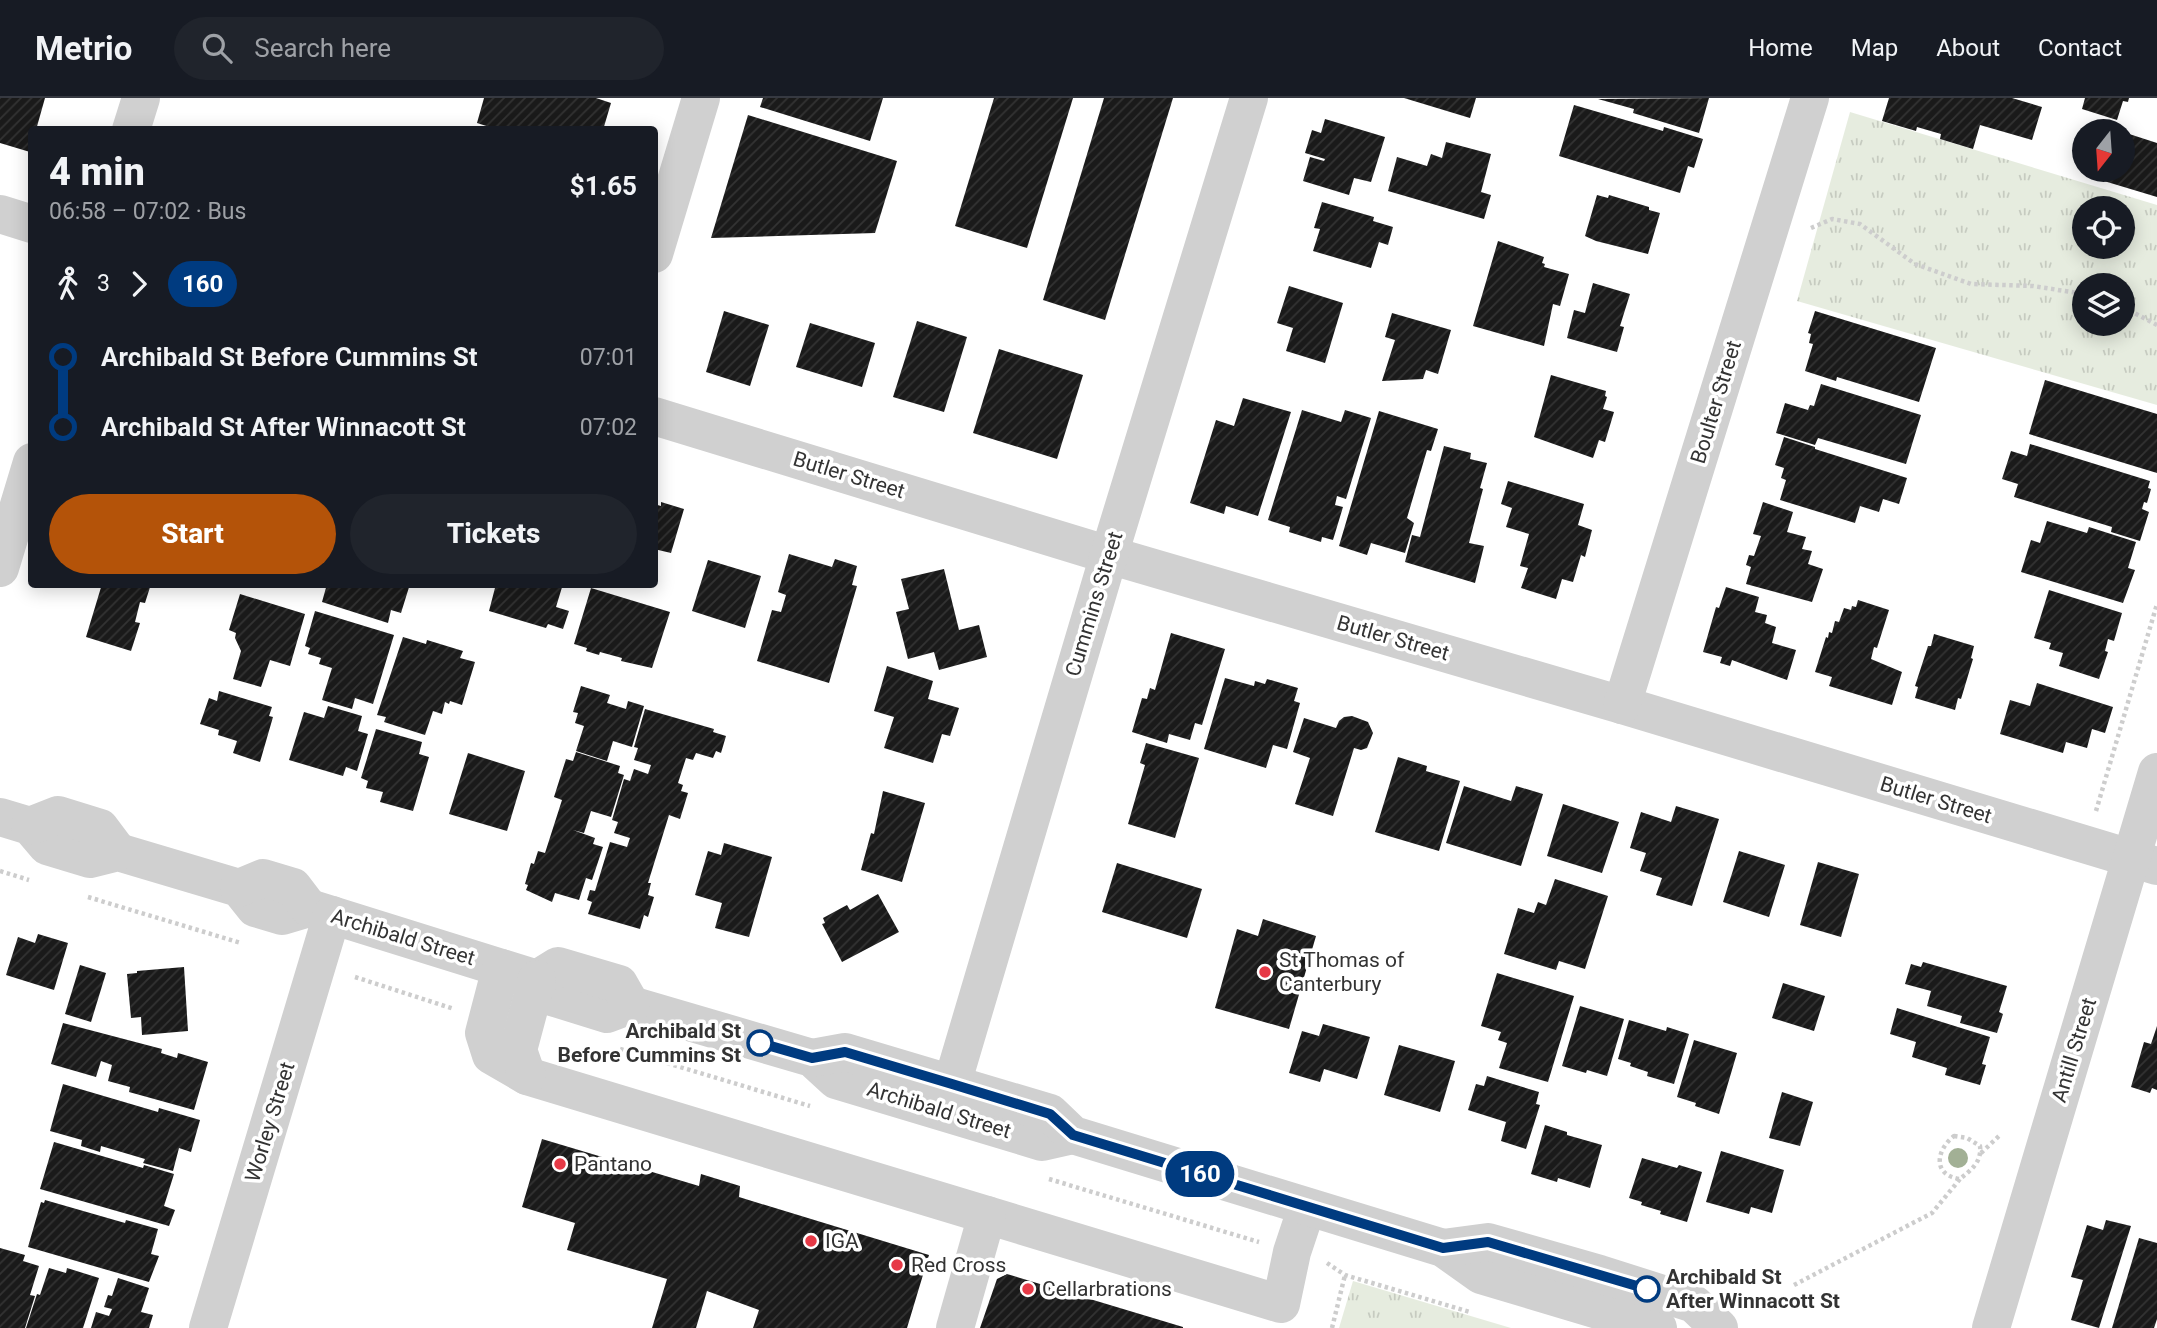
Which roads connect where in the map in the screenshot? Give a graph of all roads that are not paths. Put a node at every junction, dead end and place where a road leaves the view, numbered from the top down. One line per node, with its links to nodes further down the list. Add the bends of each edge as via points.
1 (141, 98): 5 (street)
2 (701, 98): 8 (street)
3 (1249, 98): 11 (street, Cummins Street)
4 (1810, 98): 13 (street, Boulter Street)
5 (132, 126)
6 (0, 214): 7 (street)
7 (28, 223)
8 (658, 241)
9 (658, 417): 11 (street, Butler Street)
10 (28, 475): 12 (street)
11 (1109, 555): 13 (street, Butler Street); 21 (street, Cummins Street)
12 (0, 568)
13 (1622, 705): 16 (street, Butler Street)
14 (2157, 772): 16 (street, Antill Street)
15 (15, 821): 17 (street, Archibald Street, via 47,846 90,859 118,852 239,888 255,908 282,916)
16 (2144, 862): 30 (street, Antill Street)
17 (321, 912): 18 (street, Archibald Street); 26 (street, Worley Street)
18 (501, 968): 19 (street, Archibald Street); 20 (street, via 484,1033 491,1055)
19 (537, 979): 20 (street, via 518,1049); 21 (street, Archibald Street, via 552,997 607,1014 631,1005 812,1058 836,1080)
20 (527, 1076): 23 (street)
21 (948, 1097): 22 (street, Archibald Street, via 1042,1142 1073,1135)
22 (1307, 1207): 24 (street, Archibald Street, via 1443,1248 1481,1275); 25 (street)
23 (987, 1215): 25 (street); 27 (street)
24 (1591, 1303): 28 (street, Archibald Street); 29 (street, Archibald Street, via 1695,1304)
25 (1279, 1316)
26 (208, 1328)
27 (955, 1328)
28 (1658, 1328)
29 (1719, 1328)
30 (1991, 1328)

